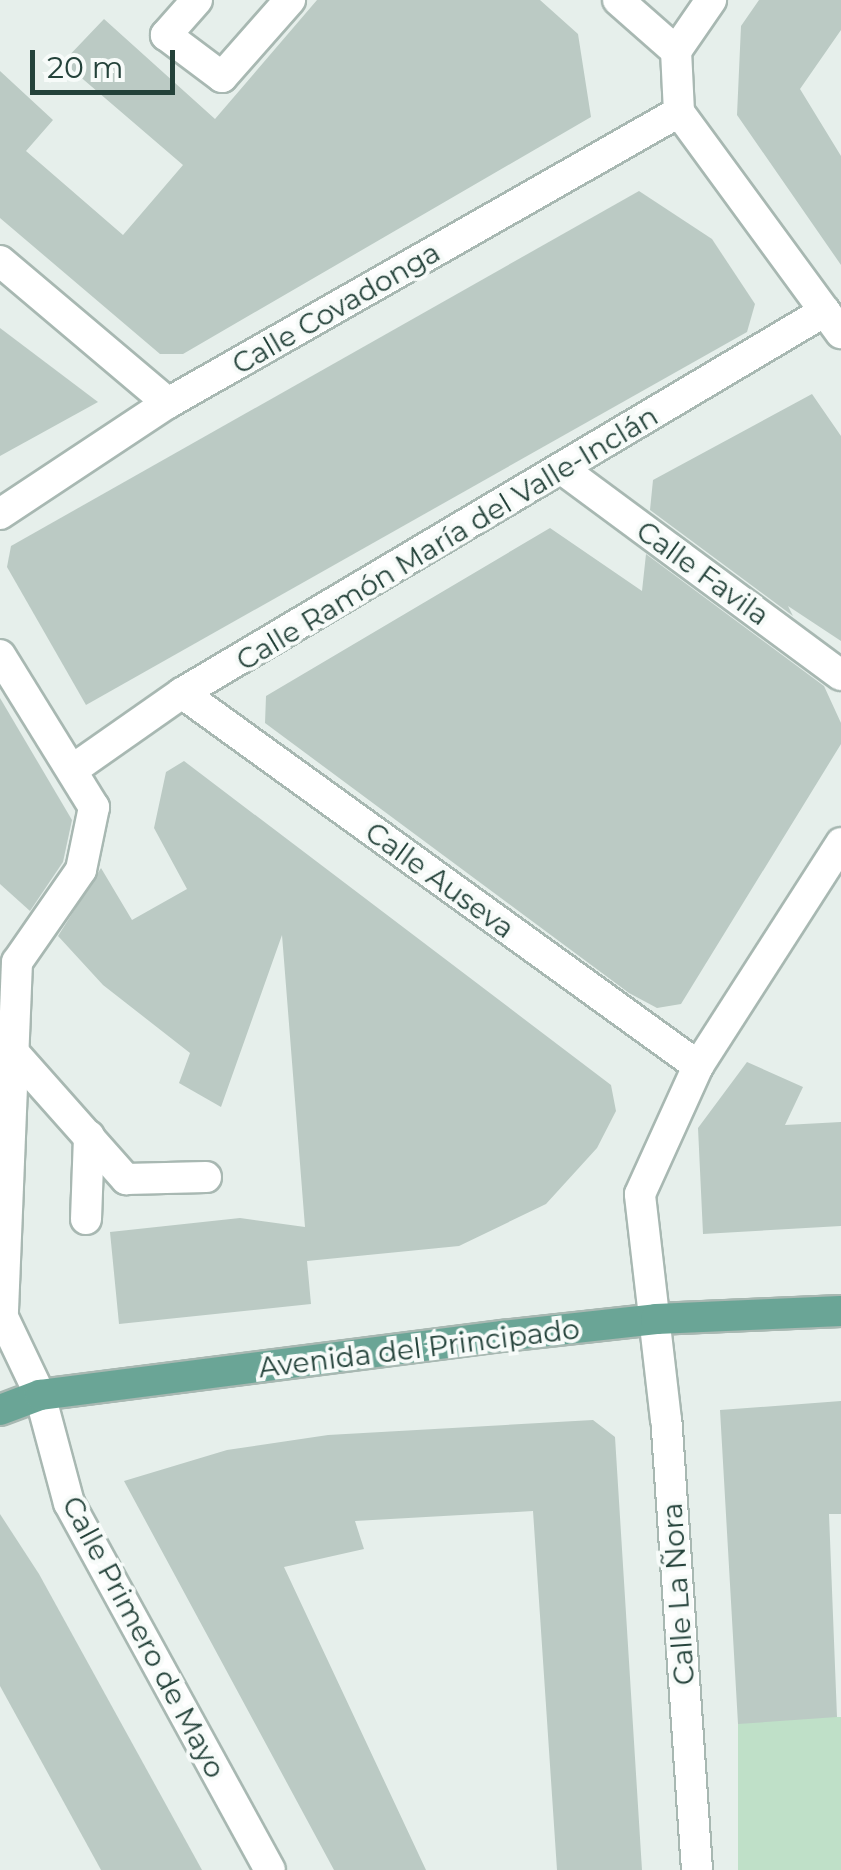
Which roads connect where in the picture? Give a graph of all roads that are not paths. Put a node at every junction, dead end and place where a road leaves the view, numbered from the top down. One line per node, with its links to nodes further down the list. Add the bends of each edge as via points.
1 (197, 0): 2 (street, via 166,35 222,78)
2 (290, 0)
3 (618, 0): 5 (street)
4 (711, 0): 5 (street)
5 (676, 51): 6 (street)
6 (679, 112): 8 (street); 9 (street, Calle Covadonga)
7 (0, 262): 9 (street)
8 (833, 322): 10 (street, Calle Ramón María del Valle-Inclán)
9 (168, 403): 11 (street, Calle Covadonga)
10 (565, 471): 13 (street, Calle Favila); 14 (street, Calle Ramón María del Valle-Inclán)
11 (0, 514)
12 (0, 655): 15 (street)
13 (841, 674)
14 (182, 694): 15 (street, Calle Ramón María del Valle-Inclán); 18 (street, Calle Auseva)
15 (72, 770): 17 (street, via 94,807 88,838 81,870 17,962)
16 (841, 842): 18 (street, Calle La Ñora)
17 (14, 1053): 19 (street); 23 (street)
18 (698, 1066): 24 (street, Calle La Ñora, via 640,1194)
19 (89, 1136): 20 (street, via 126,1180); 21 (street)
20 (206, 1177)
21 (86, 1220)
22 (841, 1311): 24 (main road, Avenida del Principado)
23 (2, 1314): 25 (street, Calle Primero de Mayo)
24 (656, 1318): 25 (main road, Avenida del Principado); 28 (street, Calle La Ñora)
25 (40, 1396): 26 (main road, Avenida del Principado); 27 (street, Calle Primero de Mayo, via 69,1503)
26 (0, 1410)
27 (270, 1870)
28 (697, 1870)

